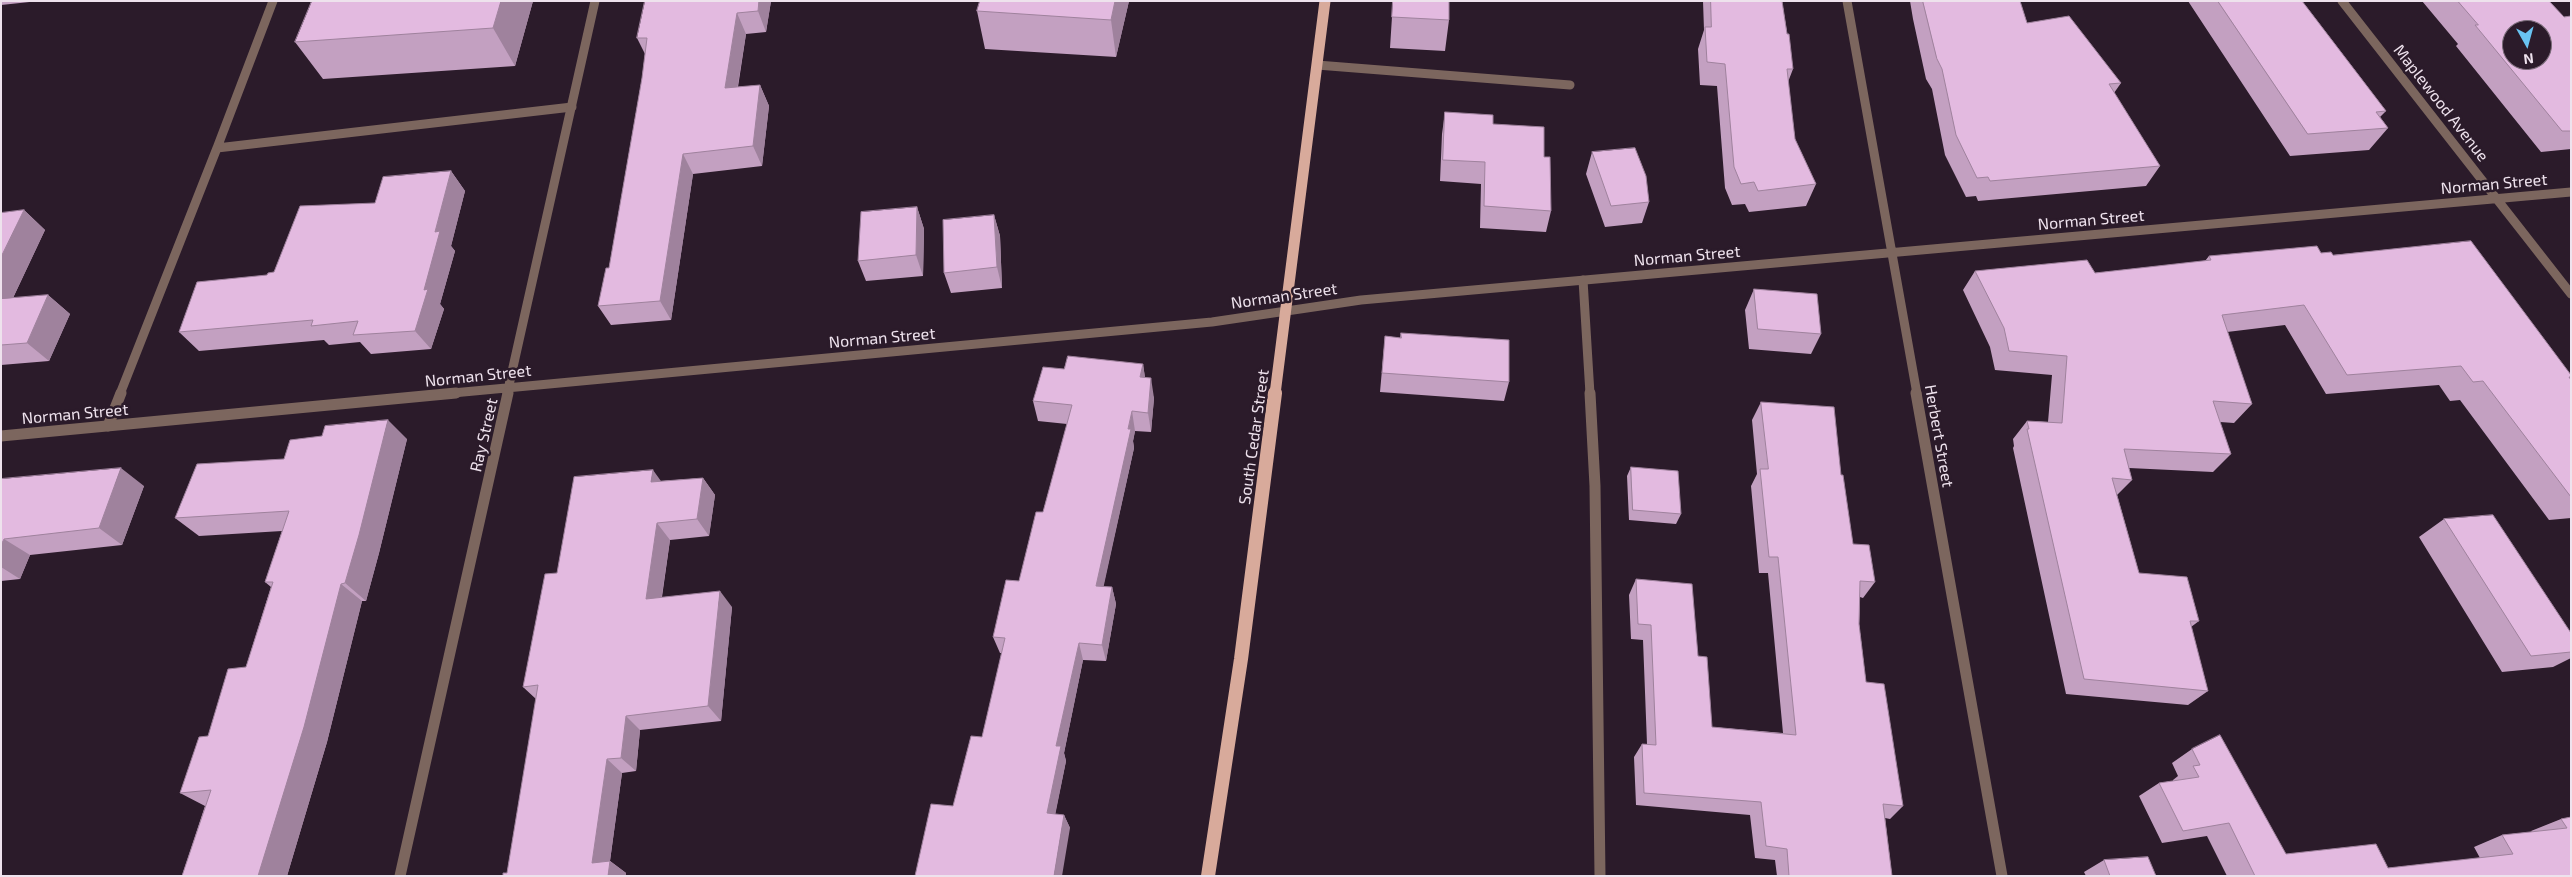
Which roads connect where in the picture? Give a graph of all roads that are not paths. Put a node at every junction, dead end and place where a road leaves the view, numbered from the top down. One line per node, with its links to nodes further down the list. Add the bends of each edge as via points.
1 (273, 1): 9 (street)
2 (595, 1): 8 (street, Ray Street)
3 (1325, 1): 6 (main road, South Cedar Street)
4 (1847, 1): 12 (street, Herbert Street)
5 (2342, 1): 11 (street, Maplewood Avenue)
6 (1317, 65): 7 (street); 15 (main road, South Cedar Street)
7 (1570, 85)
8 (572, 107): 9 (street); 16 (street, Ray Street)
9 (217, 148): 17 (street)
10 (2571, 192): 11 (street, Norman Street)
11 (2496, 198): 12 (street, Norman Street); 14 (street, Maplewood Avenue)
12 (1892, 253): 13 (street, Norman Street); 22 (street, Herbert Street)
13 (1583, 280): 15 (street, Norman Street, via 1361,300); 21 (street, via 1596,486)
14 (2571, 294)
15 (1287, 311): 16 (street, Norman Street, via 1202,323); 20 (main road, South Cedar Street, via 1241,659)
16 (510, 388): 17 (street, Norman Street); 19 (street, Ray Street)
17 (108, 426): 18 (street, Norman Street)
18 (1, 436)
19 (400, 876)
20 (1208, 876)
21 (1600, 876)
22 (2002, 876)

